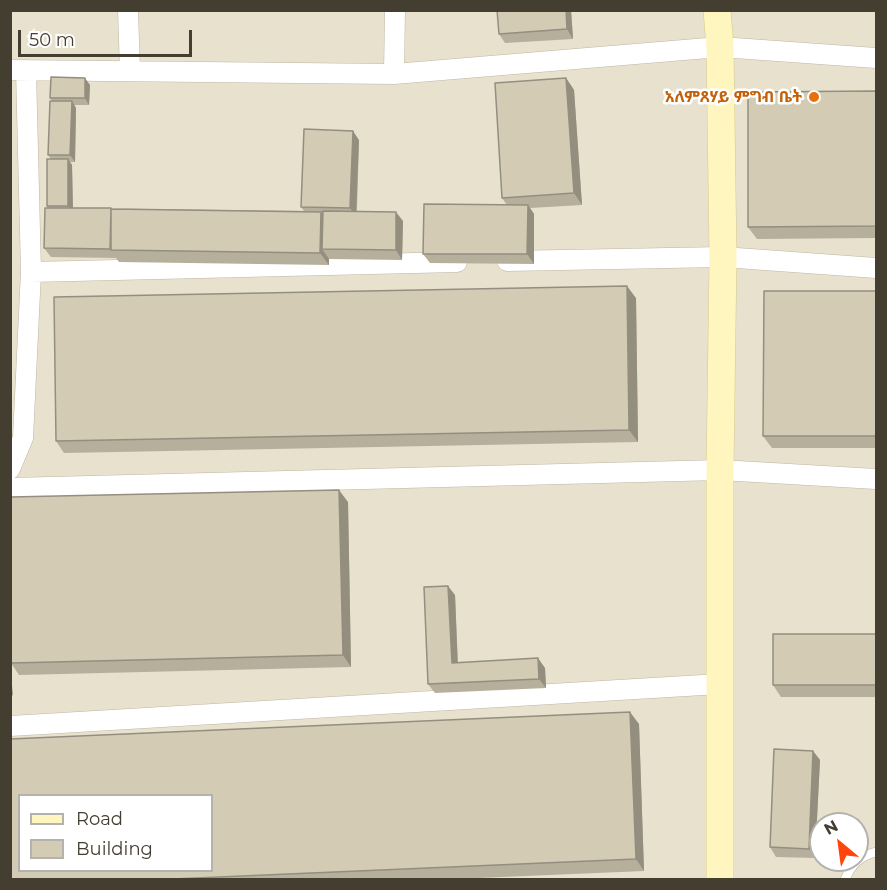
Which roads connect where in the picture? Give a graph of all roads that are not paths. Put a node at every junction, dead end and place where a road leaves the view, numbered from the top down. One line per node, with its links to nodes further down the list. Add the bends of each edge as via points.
1 (128, 10): 7 (street)
2 (395, 10): 8 (street)
3 (717, 10): 4 (street)
4 (720, 47): 5 (street); 8 (street); 9 (street)
5 (876, 58)
6 (18, 70): 7 (street); 11 (street)
7 (130, 71): 8 (street)
8 (394, 74)
9 (723, 257): 10 (street); 11 (street); 13 (street)
10 (876, 268)
11 (31, 272): 12 (street, via 23,438)
12 (10, 469)
13 (720, 470): 14 (street); 15 (street); 16 (street)
14 (876, 479)
15 (10, 488)
16 (720, 684): 17 (street); 19 (street)
17 (10, 726)
18 (876, 852): 20 (lane, via 850,867)
19 (720, 879)
20 (845, 879)

